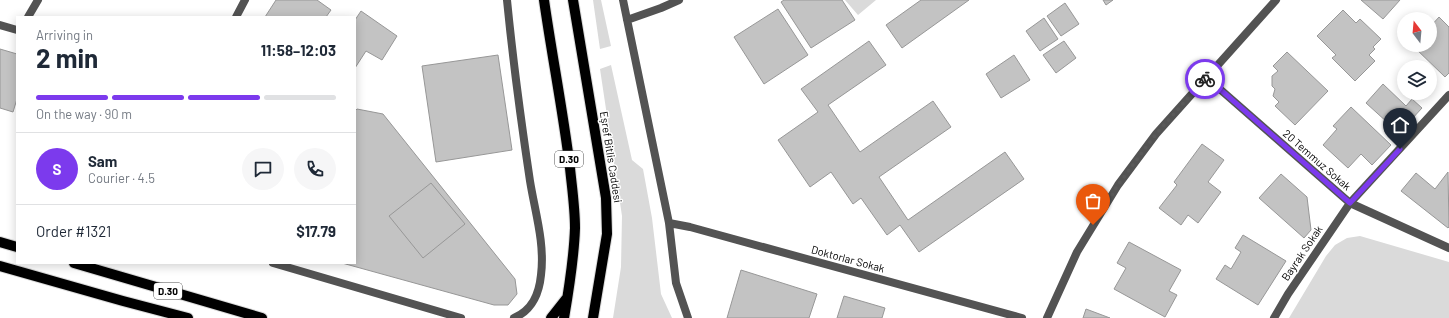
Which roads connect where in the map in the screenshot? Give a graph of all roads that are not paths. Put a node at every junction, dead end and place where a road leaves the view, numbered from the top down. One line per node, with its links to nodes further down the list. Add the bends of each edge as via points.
1 (38, 0): 9 (street)
2 (246, 0): 10 (street)
3 (507, 0): 29 (street, via 529,176 541,238 541,274 535,300 523,314)
4 (544, 0): 24 (main road, D.30, via 566,132 574,201 575,228)
5 (573, 0): 25 (main road, Eşref Bitlis Caddesi / D.30, via 606,198 607,234)
6 (623, 0): 11 (street)
7 (679, 0): 11 (street)
8 (1276, 0): 14 (street)
9 (29, 16)
10 (237, 16)
11 (627, 20): 17 (street)
12 (0, 25): 13 (street)
13 (16, 30)
14 (1206, 77): 16 (street, 20 Temmuz Sokak); 34 (street, via 1156,134 1118,185 1077,252)
15 (1449, 95): 16 (street, Bayrak Sokak)
16 (1350, 203): 20 (street, 20 Temmuz Sokak); 35 (street, Bayrak Sokak)
17 (669, 223): 32 (street, via 676,283); 33 (street, Doktorlar Sokak)
18 (0, 242): 19 (main road)
19 (16, 247)
20 (1449, 248)
21 (77, 264): 27 (main road, D.30)
22 (276, 264): 28 (street)
23 (0, 266): 26 (main road, D.30)
24 (567, 298): 30 (main road); 31 (main road, D.30)
25 (594, 317)
26 (188, 318)
27 (262, 318)
28 (461, 318)
29 (514, 318)
30 (551, 318)
31 (564, 318)
32 (688, 318)
33 (1022, 318)
34 (1047, 318)
35 (1274, 318)

